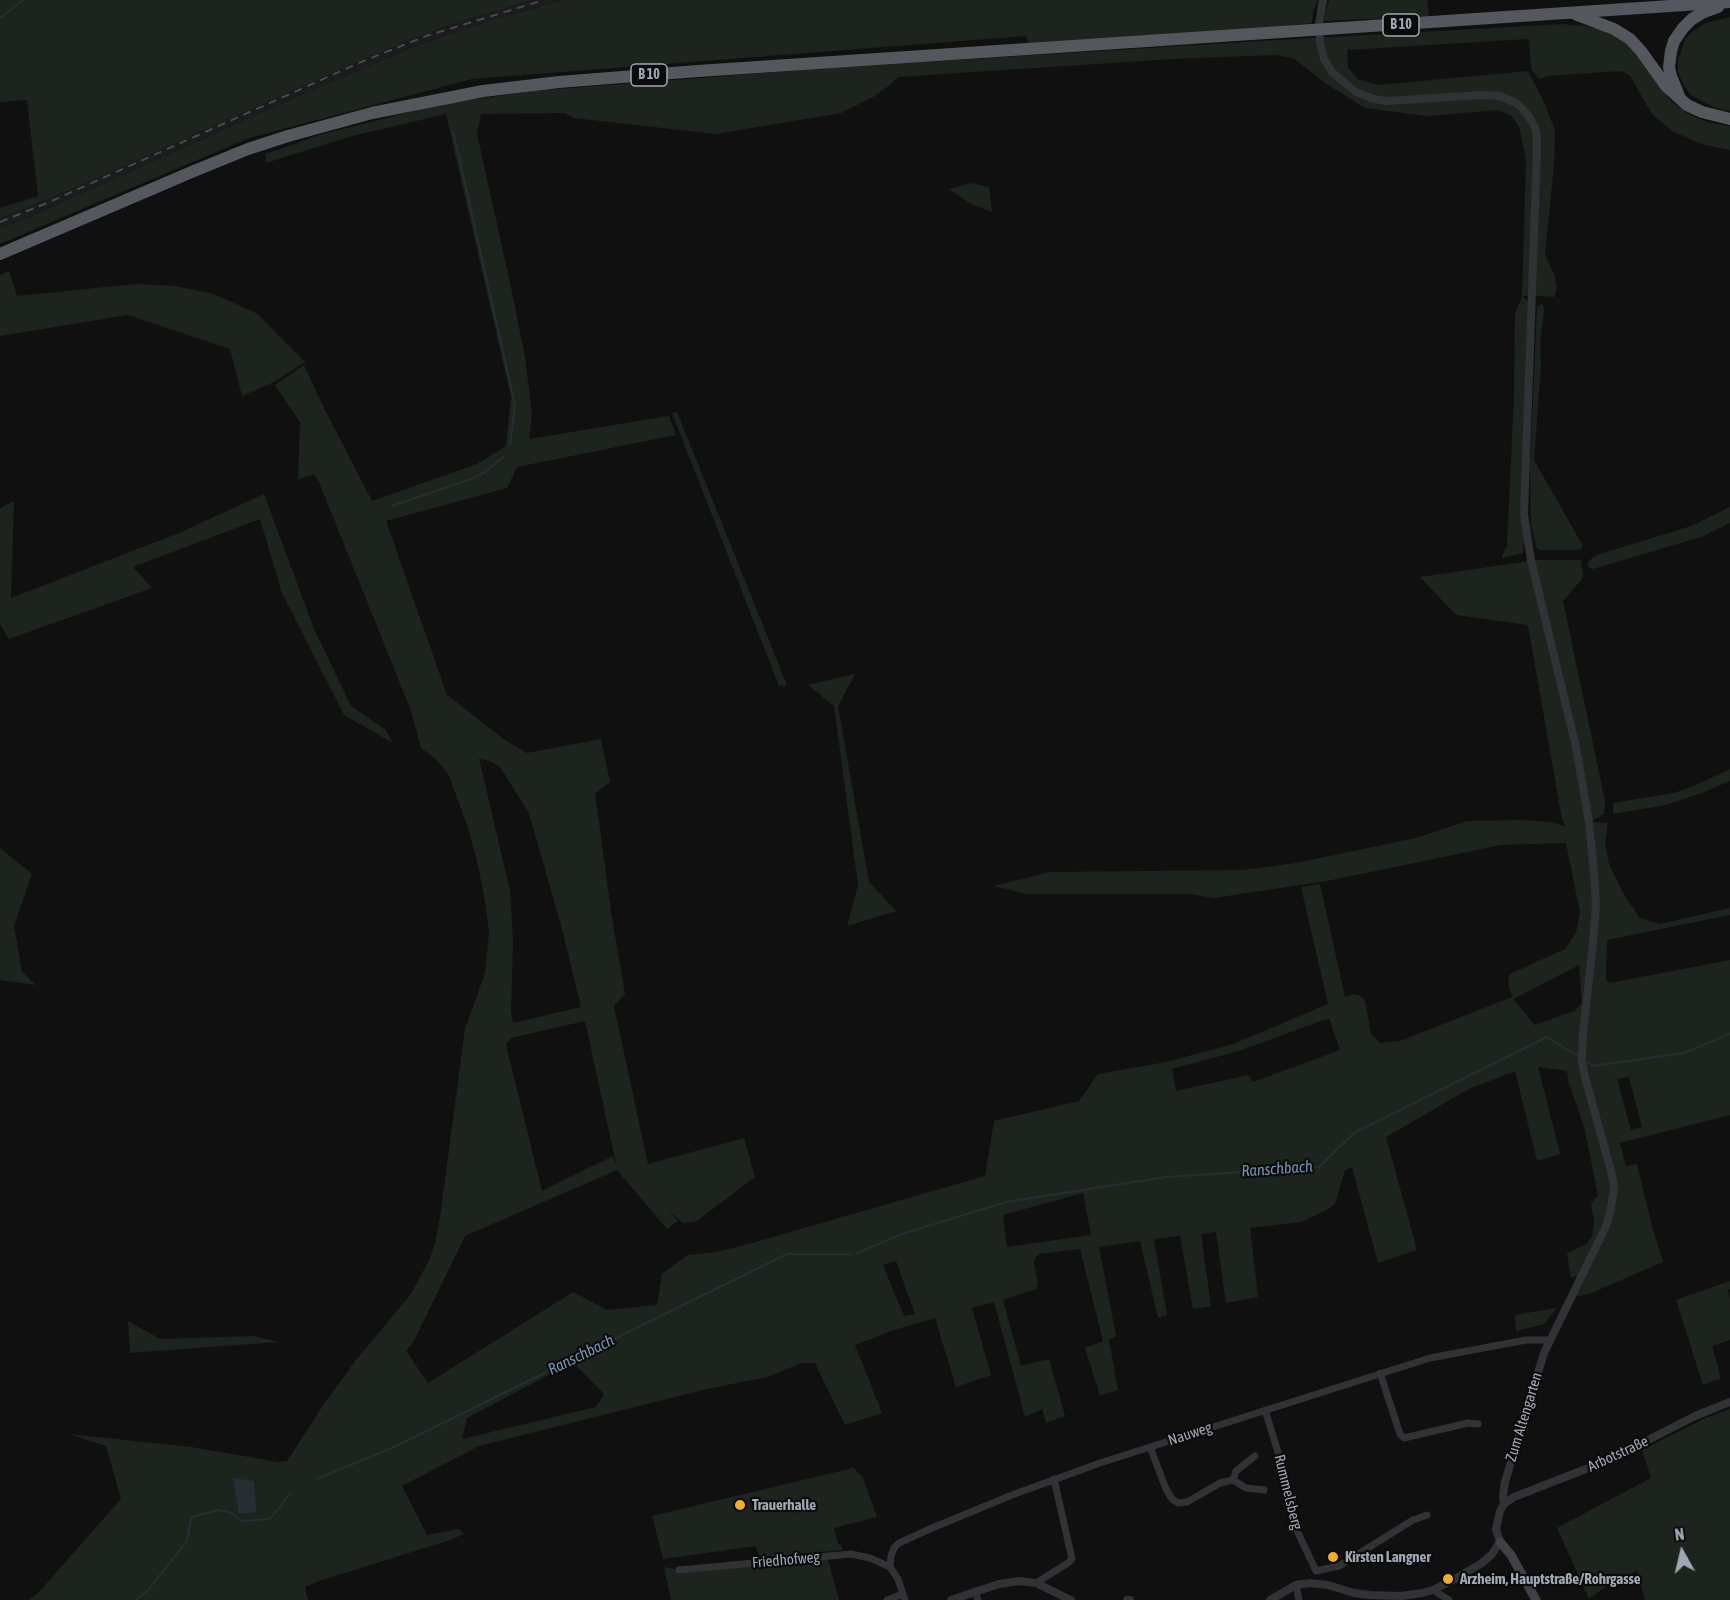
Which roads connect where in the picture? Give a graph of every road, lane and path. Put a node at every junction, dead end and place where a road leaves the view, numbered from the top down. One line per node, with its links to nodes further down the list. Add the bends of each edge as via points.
1 (1730, 3): 3 (highway, B 10); 4 (highway, via 1692,19 1674,41 1669,67)
2 (1322, 4): 7 (street, Zum Altengarten, via 1319,34 1324,58 1348,87 1374,99 1399,101 1500,96 1522,108 1537,136 1524,506 1531,560 1576,747 1589,822 1596,904 1582,1059 1614,1188 1606,1226)
3 (1574, 13): 4 (highway, via 1630,39); 6 (highway, B 10, via 698,71 483,91 372,113 268,143)
4 (1681, 100): 5 (highway, via 1702,112)
5 (1730, 119)
6 (0, 254)
7 (1550, 1340): 8 (street, Nauweg, via 1453,1353); 17 (street, Zum Altengarten, via 1505,1482)
8 (1380, 1373): 10 (street, Nauweg); 11 (street, via 1404,1437)
9 (1730, 1402): 17 (street, Arbotstraße, via 1609,1460)
10 (1265, 1410): 12 (street, Nauweg); 22 (street, Rummelsberg, via 1287,1481 1292,1520)
11 (1478, 1424)
12 (1150, 1447): 14 (street, Nauweg); 15 (street, via 1166,1489 1178,1503)
13 (1255, 1456): 15 (street, via 1236,1471)
14 (1054, 1479): 20 (street, Nauweg, via 899,1543); 23 (street, via 1072,1558)
15 (1233, 1480): 16 (street, via 1246,1488)
16 (1264, 1491)
17 (1504, 1504): 19 (street, Zum Altengarten, via 1496,1529)
18 (1427, 1515): 22 (street, via 1339,1566)
19 (1500, 1542): 26 (street, via 1482,1563); 36 (main road)
20 (890, 1567): 21 (street, Friedhofweg, via 851,1554); 28 (street)
21 (679, 1570)
22 (1316, 1571): 24 (street)
23 (1036, 1583): 27 (street, via 1010,1581); 32 (street)
24 (1310, 1583): 25 (street); 29 (street, via 1360,1594)
25 (1296, 1585): 33 (street); 34 (street)
26 (1433, 1590): 29 (street); 35 (street)
27 (976, 1596): 31 (street)
28 (904, 1597): 30 (street)
29 (1412, 1597)
30 (887, 1600)
31 (951, 1600)
32 (1071, 1600)
33 (1270, 1600)
34 (1299, 1600)
35 (1449, 1600)
36 (1536, 1600)

